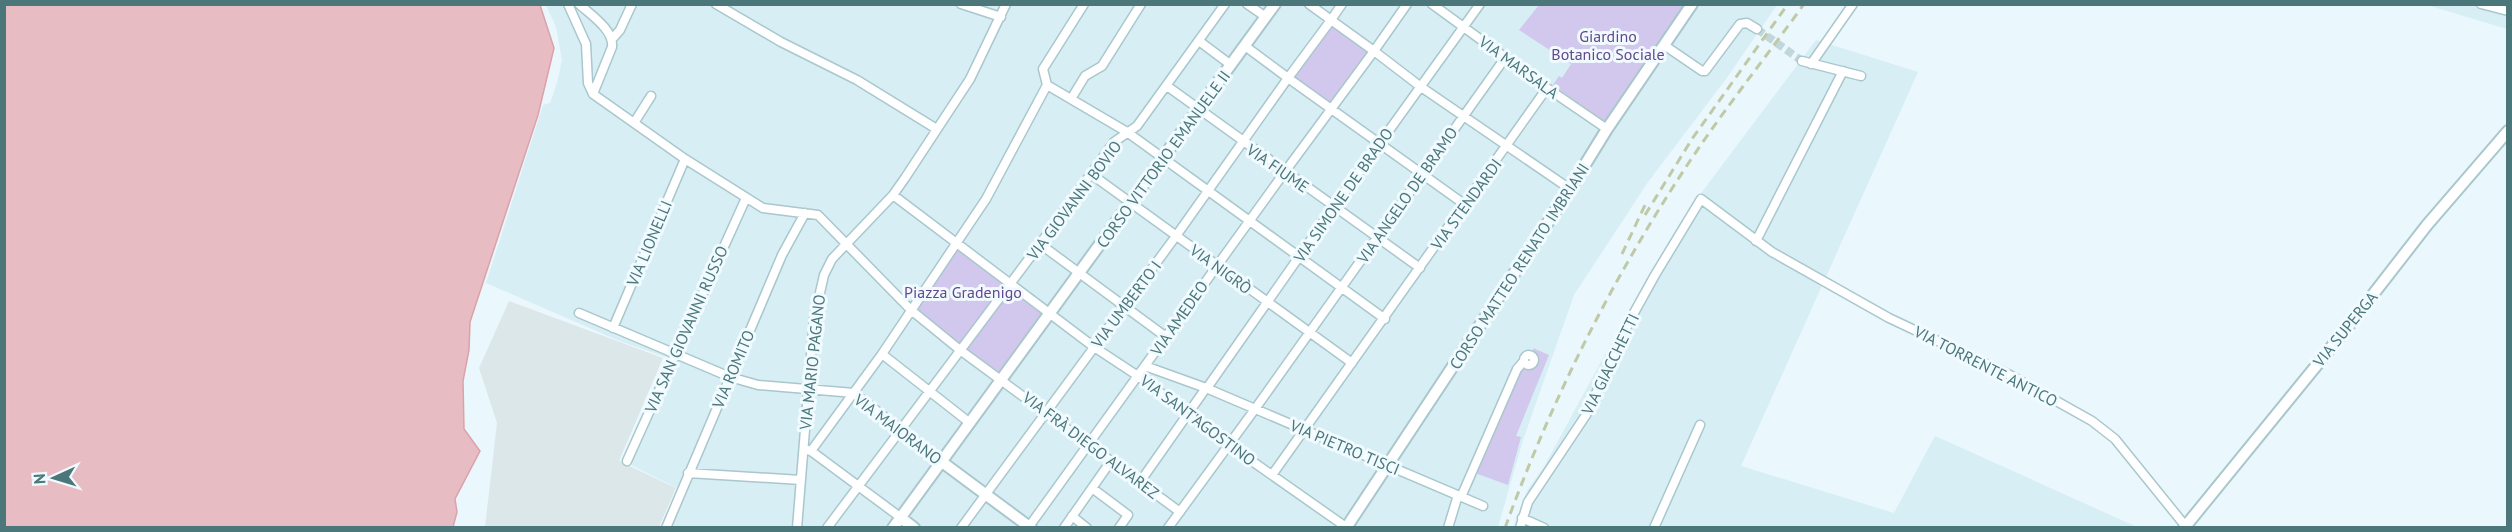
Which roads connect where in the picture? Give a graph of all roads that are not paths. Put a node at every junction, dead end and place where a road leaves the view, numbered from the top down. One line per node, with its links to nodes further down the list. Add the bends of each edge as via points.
1 (568, 4): 40 (street, via 586,44 588,83)
2 (579, 4): 26 (street)
3 (632, 4): 26 (street)
4 (716, 4): 47 (street, via 866,84)
5 (961, 4): 21 (street)
6 (1006, 4): 21 (street, VIA MARIO PAGANO)
7 (1084, 4): 36 (street, via 1043,69)
8 (1141, 4): 42 (street, via 1102,66 1085,76)
9 (1225, 4): 27 (street, VIA GIOVANNI BOVIO)
10 (1247, 4): 22 (street)
11 (1275, 4): 22 (street, CORSO VITTORIO EMANUELE II)
12 (1309, 4): 23 (street)
13 (1342, 4): 23 (street)
14 (1407, 4): 30 (street)
15 (1432, 4): 24 (street, VIA MARSALA)
16 (1480, 4): 24 (street, VIA SIMONE DE BRADO)
17 (1692, 4): 28 (street, CORSO MATTEO RENATO IMBRIANI)
18 (1853, 4): 33 (street, via 1806,62)
19 (2481, 4): 20 (street)
20 (2508, 11)
21 (1001, 17): 47 (street, VIA MARIO PAGANO, via 970,79)
22 (1266, 17): 29 (street, CORSO VITTORIO EMANUELE II)
23 (1331, 20): 30 (street); 35 (street, VIA UMBERTO I)
24 (1464, 28): 31 (street, VIA MARSALA); 38 (street, VIA SIMONE DE BRADO)
25 (1757, 29): 28 (street, via 1740,24 1705,71)
26 (612, 39): 40 (street)
27 (1199, 41): 32 (street); 37 (street, VIA GIOVANNI BOVIO)
28 (1664, 45): 48 (street, CORSO MATTEO RENATO IMBRIANI)
29 (1245, 46): 32 (street, CORSO VITTORIO EMANUELE II); 35 (street)
30 (1374, 51): 38 (street); 44 (street, VIA AMEDEO)
31 (1505, 58): 39 (street, VIA MARSALA); 45 (street, VIA ANGELO DE BRAMO)
32 (1231, 65): 43 (street, CORSO VITTORIO EMANUELE II)
33 (1843, 71): 34 (street); 71 (street)
34 (1861, 76)
35 (1288, 78): 44 (street); 51 (street, VIA UMBERTO I)
36 (1047, 85): 42 (street); 73 (street, via 986,199)
37 (1167, 86): 43 (street, VIA FIUME); 50 (street, VIA GIOVANNI BOVIO, via 1137,126)
38 (1421, 87): 45 (street); 52 (street, VIA SIMONE DE BRADO)
39 (1547, 88): 48 (street, VIA MARSALA); 53 (street, VIA STENDARDI)
40 (593, 94): 46 (street)
41 (651, 96): 46 (street)
42 (1071, 99): 50 (street)
43 (1198, 110): 51 (street, VIA FIUME); 54 (street, CORSO VITTORIO EMANUELE II)
44 (1332, 110): 52 (street); 56 (street, VIA AMEDEO)
45 (1463, 116): 53 (street); 58 (street, VIA ANGELO DE BRAMO)
46 (634, 123): 55 (street)
47 (936, 128): 61 (street, VIA MARIO PAGANO)
48 (1607, 129): 59 (street, CORSO MATTEO RENATO IMBRIANI)
49 (2508, 131): 133 (street, VIA SUPERGA, via 2427,225)
50 (1127, 132): 54 (street); 57 (street, VIA GIOVANNI BOVIO, via 1114,142)
51 (1242, 142): 56 (street, VIA FIUME); 60 (street, VIA UMBERTO I)
52 (1380, 143): 58 (street); 66 (street, VIA SIMONE DE BRADO)
53 (1507, 146): 59 (street); 65 (street, VIA STENDARDI)
54 (1162, 158): 60 (street); 64 (street, CORSO VITTORIO EMANUELE II)
55 (685, 159): 62 (street); 87 (street, VIA LIONELLI)
56 (1284, 172): 66 (street, VIA FIUME); 68 (street, VIA AMEDEO)
57 (1092, 174): 64 (street, VIA NIGRÒ); 74 (street, VIA GIOVANNI BOVIO)
58 (1422, 174): 65 (street); 70 (street, VIA ANGELO DE BRAMO)
59 (1570, 189): 117 (street, CORSO MATTEO RENATO IMBRIANI)
60 (1208, 191): 68 (street); 69 (street, VIA UMBERTO I)
61 (893, 195): 72 (street, VIA MARIO PAGANO); 73 (street)
62 (746, 198): 67 (street, via 770,210); 92 (street, VIA SAN GIOVANNI RUSSO)
63 (1701, 199): 71 (street, VIA TORRENTE ANTICO); 130 (street, VIA GIACCHETTI, via 1630,320 1586,415 1528,502)
64 (1130, 204): 69 (street, VIA NIGRÒ); 78 (street, CORSO VITTORIO EMANUELE II)
65 (1464, 204): 77 (street, VIA STENDARDI)
66 (1334, 207): 70 (street, VIA FIUME); 75 (street, VIA SIMONE DE BRADO)
67 (805, 213): 72 (street, via 818,215); 98 (street, VIA ROMITO, via 784,250)
68 (1249, 221): 75 (street); 76 (street, VIA AMEDEO)
69 (1176, 236): 76 (street, VIA NIGRÒ); 82 (street, VIA UMBERTO I)
70 (1377, 238): 77 (street, VIA FIUME); 80 (street, VIA ANGELO DE BRAMO)
71 (1756, 241): 133 (street, VIA TORRENTE ANTICO, via 1889,318 2010,375 2092,421 2115,439)
72 (846, 243): 83 (street); 100 (street, VIA MARIO PAGANO, via 832,259 820,285)
73 (957, 243): 79 (street); 83 (street)
74 (1040, 244): 78 (street); 79 (street, VIA GIOVANNI BOVIO)
75 (1299, 257): 80 (street); 81 (street, VIA SIMONE DE BRADO)
76 (1216, 266): 81 (street, VIA NIGRÒ); 89 (street, VIA AMEDEO)
77 (1420, 268): 86 (street, VIA STENDARDI)
78 (1080, 273): 82 (street); 84 (street, CORSO VITTORIO EMANUELE II)
79 (1011, 283): 84 (street); 91 (street)
80 (1342, 288): 86 (street); 88 (street, VIA ANGELO DE BRAMO)
81 (1266, 303): 88 (street, VIA NIGRÒ); 101 (street, VIA SIMONE DE BRADO)
82 (1125, 306): 89 (street); 90 (street, VIA UMBERTO I)
83 (911, 310): 91 (street); 93 (street)
84 (1050, 312): 90 (street, VIA SANT'AGOSTINO); 99 (street)
85 (579, 313): 87 (street, VIA MAIORANO)
86 (1385, 319): 95 (street, VIA STENDARDI)
87 (613, 328): 92 (street, VIA MAIORANO)
88 (1309, 333): 95 (street, VIA NIGRÒ); 104 (street, VIA ANGELO DE BRAMO)
89 (1166, 337): 96 (street, VIA AMEDEO)
90 (1095, 347): 97 (street, VIA SANT'AGOSTINO); 105 (street, VIA UMBERTO I)
91 (960, 350): 99 (street); 102 (street)
92 (674, 353): 98 (street, VIA MAIORANO); 114 (street, VIA SAN GIOVANNI RUSSO)
93 (882, 354): 102 (street); 103 (street)
94 (1524, 361): 125 (street)
95 (1352, 363): 110 (street, VIA STENDARDI)
96 (1145, 366): 97 (street, VIA AMEDEO); 101 (street, VIA PIETRO TISCI)
97 (1138, 376): 106 (street, VIA SANT'AGOSTINO); 111 (street, VIA AMEDEO)
98 (730, 377): 100 (street, VIA MAIORANO, via 758,385); 118 (street, VIA ROMITO)
99 (1003, 379): 105 (street, VIA FRÀ DIEGO ALVAREZ); 107 (street)
100 (808, 388): 103 (street, VIA MAIORANO); 113 (street, VIA MARIO PAGANO)
101 (1207, 388): 104 (street, VIA PIETRO TISCI); 106 (street, VIA SIMONE DE BRADO)
102 (929, 391): 107 (street); 109 (street)
103 (854, 393): 109 (street, VIA MAIORANO); 113 (street)
104 (1255, 409): 110 (street, VIA PIETRO TISCI); 112 (street, VIA ANGELO DE BRAMO)
105 (1046, 411): 111 (street, VIA FRÀ DIEGO ALVAREZ); 124 (street, VIA UMBERTO I)
106 (1188, 414): 112 (street, VIA SANT'AGOSTINO); 121 (street, VIA SIMONE DE BRADO)
107 (970, 423): 116 (street)
108 (1700, 425): 146 (street)
109 (901, 429): 116 (street, VIA MAIORANO); 122 (street)
110 (1304, 430): 117 (street, VIA PIETRO TISCI); 119 (street, VIA STENDARDI)
111 (1090, 444): 115 (street, VIA FRÀ DIEGO ALVAREZ); 131 (street, VIA AMEDEO)
112 (1229, 445): 119 (street, VIA SANT'AGOSTINO); 127 (street, VIA ANGELO DE BRAMO)
113 (808, 450): 120 (street, VIA MARIO PAGANO); 122 (street)
114 (627, 461)
115 (1112, 461): 121 (street, VIA FRÀ DIEGO ALVAREZ); 123 (street)
116 (942, 462): 124 (street, VIA MAIORANO); 129 (street)
117 (1388, 465): 125 (street, VIA PIETRO TISCI); 132 (street, CORSO MATTEO RENATO IMBRIANI)
118 (688, 473): 120 (street); 134 (street, VIA ROMITO)
119 (1272, 476): 132 (street, VIA SANT'AGOSTINO)
120 (801, 480): 135 (street, VIA MARIO PAGANO)
121 (1140, 482): 127 (street, VIA FRÀ DIEGO ALVAREZ)
122 (858, 487): 129 (street); 136 (street)
123 (1092, 488): 128 (street); 142 (street, via 1128,515)
124 (986, 493): 131 (street, VIA MAIORANO); 139 (street, VIA UMBERTO I)
125 (1460, 496): 126 (street, VIA PIETRO TISCI); 144 (street)
126 (1483, 506)
127 (1179, 512): 143 (street, VIA ANGELO DE BRAMO)
128 (1072, 516): 140 (street); 141 (street)
129 (900, 517): 137 (street); 138 (street)
130 (1521, 523): 145 (street)
131 (1029, 527)
132 (1346, 527)
133 (2185, 527)
134 (666, 528)
135 (797, 528)
136 (827, 528)
137 (893, 528)
138 (914, 528)
139 (961, 528)
140 (1064, 528)
141 (1087, 528)
142 (1119, 528)
143 (1168, 528)
144 (1448, 528)
145 (1544, 528)
146 (1654, 528)

